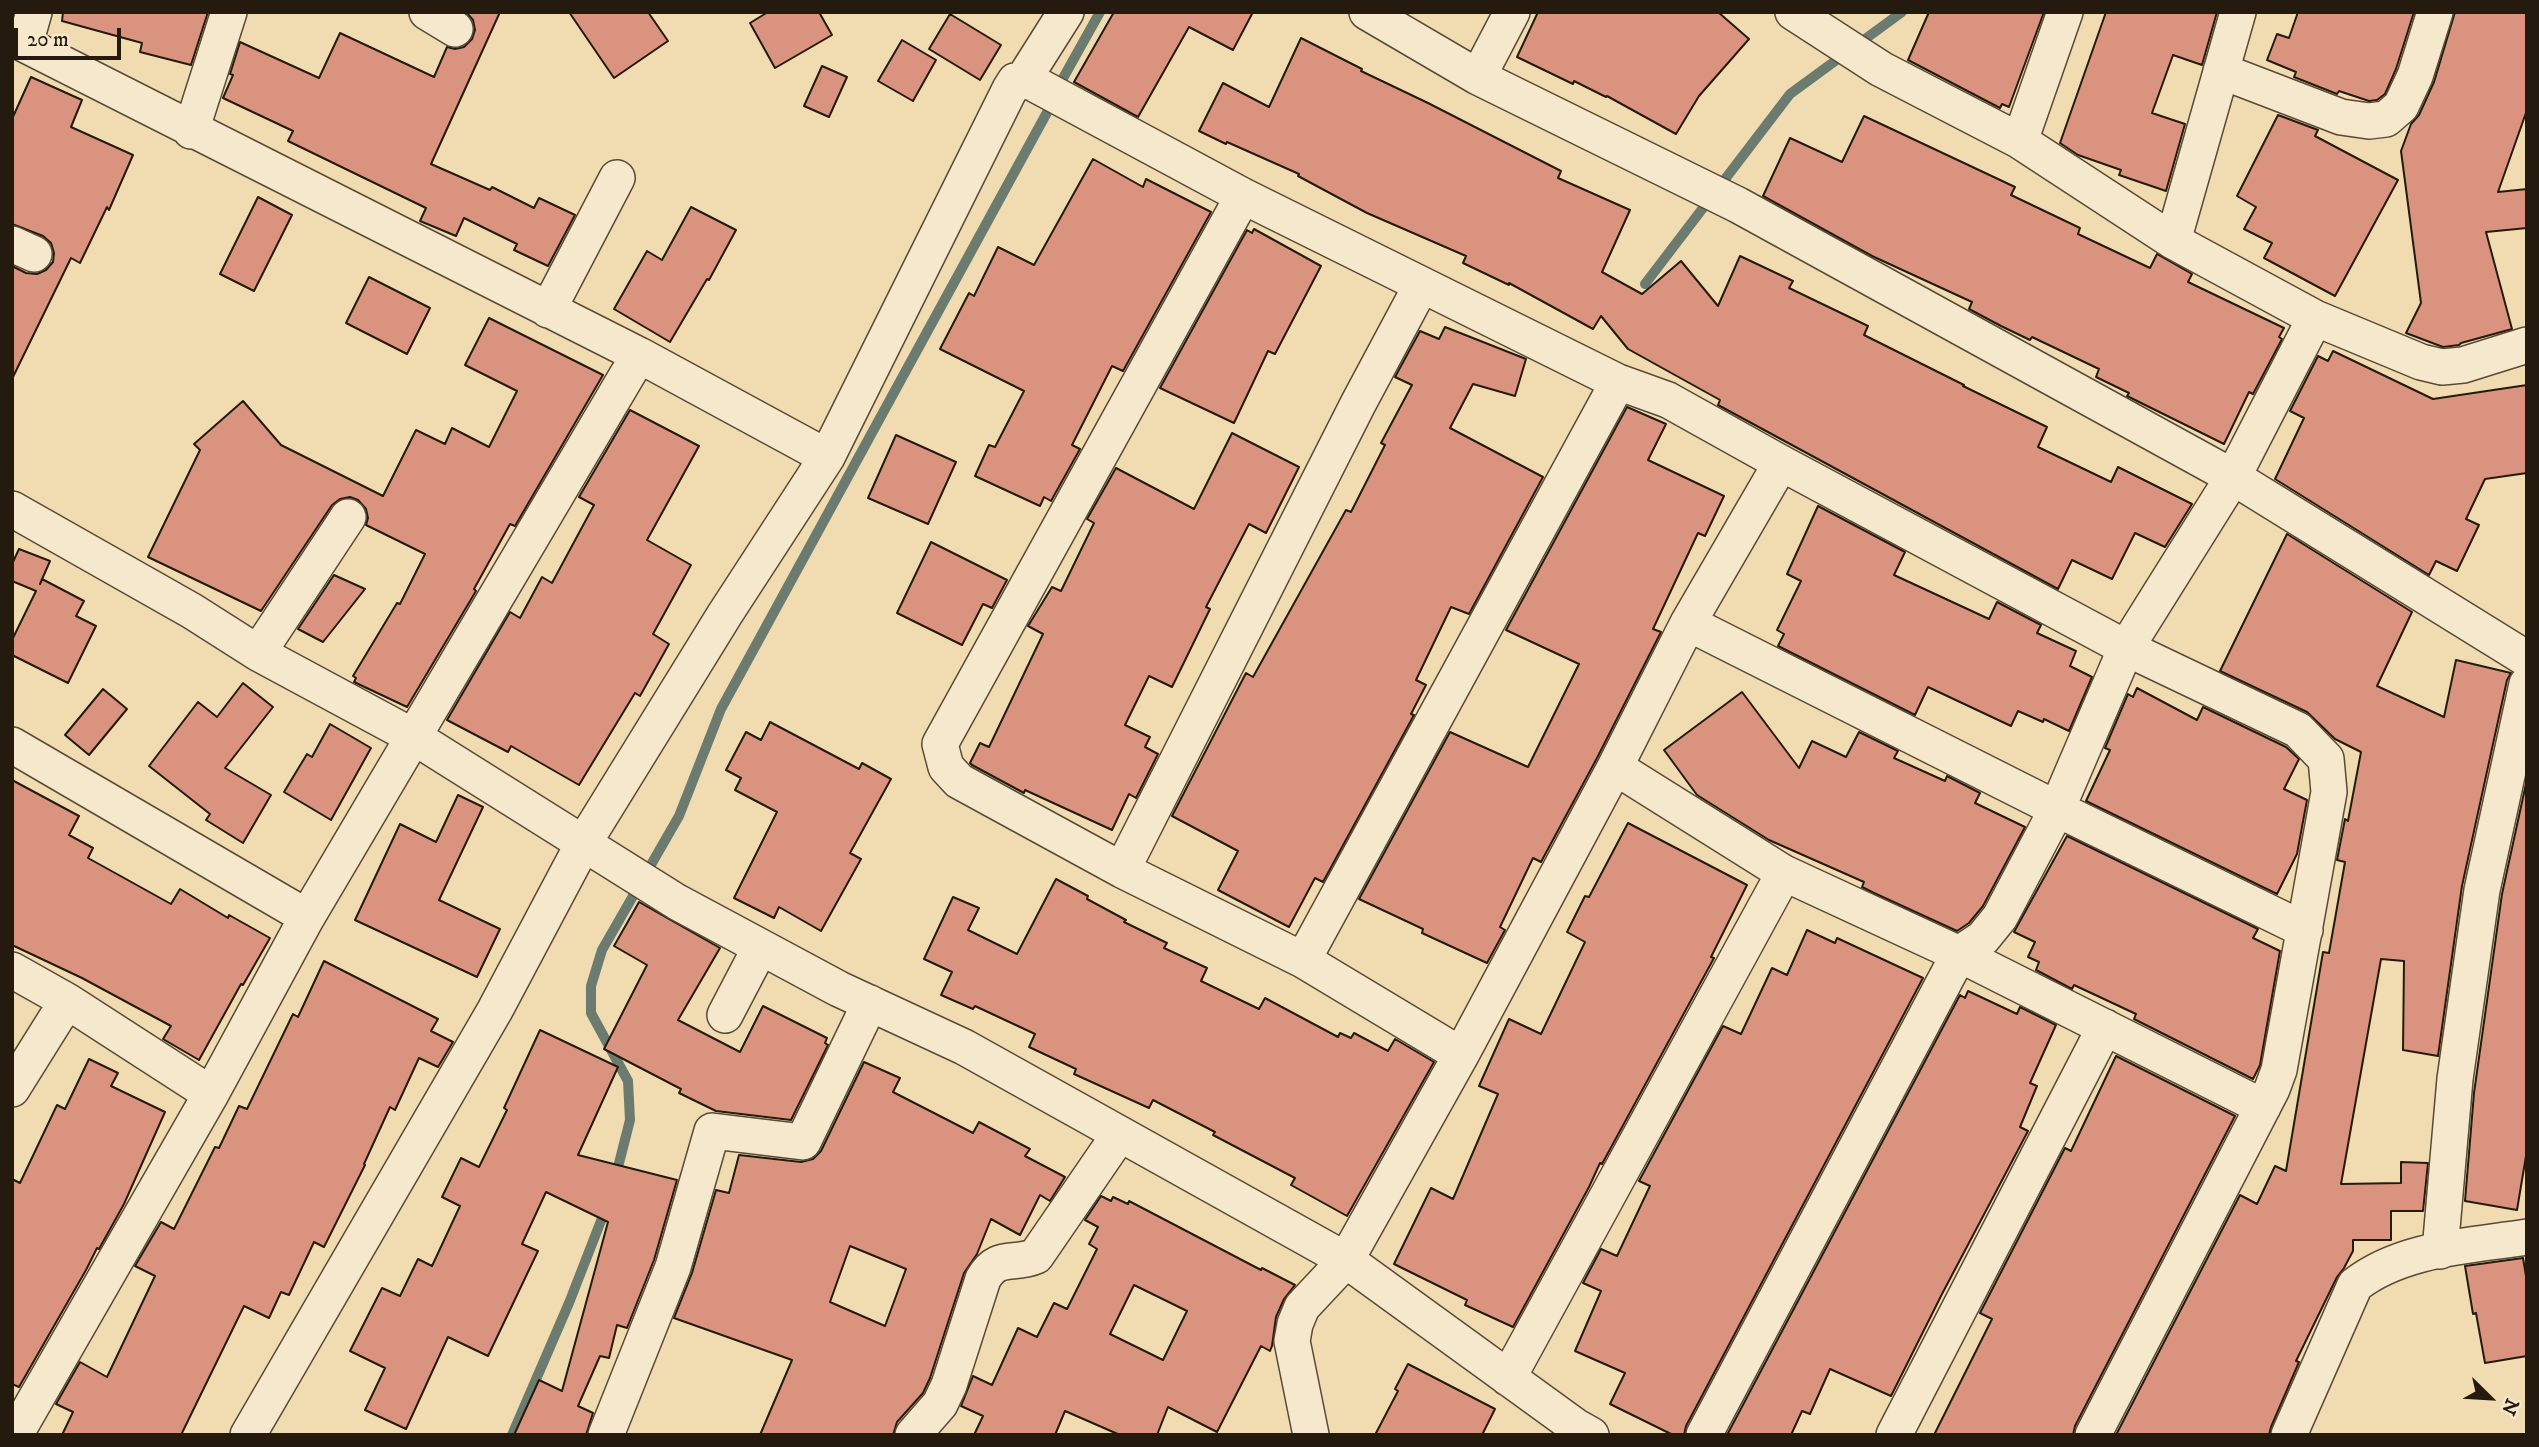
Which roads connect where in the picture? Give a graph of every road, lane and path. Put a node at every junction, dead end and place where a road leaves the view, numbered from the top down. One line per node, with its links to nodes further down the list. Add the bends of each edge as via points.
1 (229, 12): 13 (street)
2 (1066, 12): 12 (street)
3 (1367, 12): 11 (street)
4 (1512, 12): 11 (street)
5 (2065, 12): 14 (street)
6 (2238, 12): 10 (street)
7 (2435, 12): 10 (street, via 2415,76 2401,106 2386,119 2341,117)
8 (1806, 21): 14 (street, via 1881,69)
9 (24, 32): 13 (street)
10 (2221, 71): 17 (street)
11 (1478, 77): 26 (street, via 1738,205)
12 (1023, 80): 16 (street); 24 (street, via 1010,89)
13 (191, 131): 19 (street)
14 (2020, 141): 17 (street)
15 (617, 178): 19 (street)
16 (1243, 195): 18 (street); 39 (street, via 940,744 946,767 959,781)
17 (2173, 240): 20 (street)
18 (1421, 286): 23 (street); 39 (street)
19 (548, 310): 22 (street)
20 (2315, 318): 21 (street, via 2442,367); 26 (street)
21 (2527, 345)
22 (639, 355): 24 (street); 34 (street)
23 (1618, 382): 25 (street, via 1668,400); 45 (street)
24 (827, 457): 38 (street)
25 (1782, 463): 29 (street); 30 (street)
26 (2233, 477): 30 (street); 32 (street)
27 (12, 509): 31 (street)
28 (348, 517): 31 (street)
29 (1688, 623): 36 (street); 37 (street)
30 (2126, 648): 37 (street); 42 (street, via 2298,730 2326,759 2329,792)
31 (258, 653): 34 (street)
32 (2527, 659)
33 (2527, 684): 57 (street, via 2482,890 2455,1079)
34 (414, 737): 38 (street); 41 (street)
35 (12, 745): 41 (street)
36 (1615, 767): 40 (street); 51 (street)
37 (2057, 809): 42 (street); 44 (street, via 2000,918 1983,938)
38 (583, 844): 43 (street); 62 (street, via 495,1010)
39 (1122, 870): 45 (street)
40 (1784, 873): 44 (street); 59 (street)
41 (307, 917): 53 (street)
42 (2305, 930): 54 (street, via 2279,1070)
43 (760, 948): 48 (street); 49 (street)
44 (1959, 954): 50 (street); 66 (street)
45 (1303, 960): 51 (street)
46 (12, 970): 47 (street)
47 (67, 1001): 52 (street); 53 (street)
48 (870, 1003): 55 (street, via 964,1048); 63 (street, via 803,1142 712,1132 673,1267)
49 (725, 1015)
50 (2105, 1027): 54 (street); 67 (street)
51 (1461, 1055): 58 (street)
52 (12, 1089)
53 (211, 1094): 61 (street)
54 (2263, 1107): 68 (street)
55 (1119, 1135): 58 (street); 64 (street, via 1036,1256 999,1261 988,1269 949,1385 940,1404)
56 (2527, 1237): 57 (street)
57 (2440, 1251): 69 (street, via 2372,1272 2356,1286)
58 (1346, 1261): 59 (street); 65 (street, via 1302,1307 1295,1324 1292,1341)
59 (1508, 1378): 60 (street)
60 (1581, 1432)
61 (15, 1435)
62 (248, 1435)
63 (606, 1435)
64 (913, 1435)
65 (1311, 1435)
66 (1704, 1435)
67 (1894, 1435)
68 (2093, 1435)
69 (2289, 1435)

